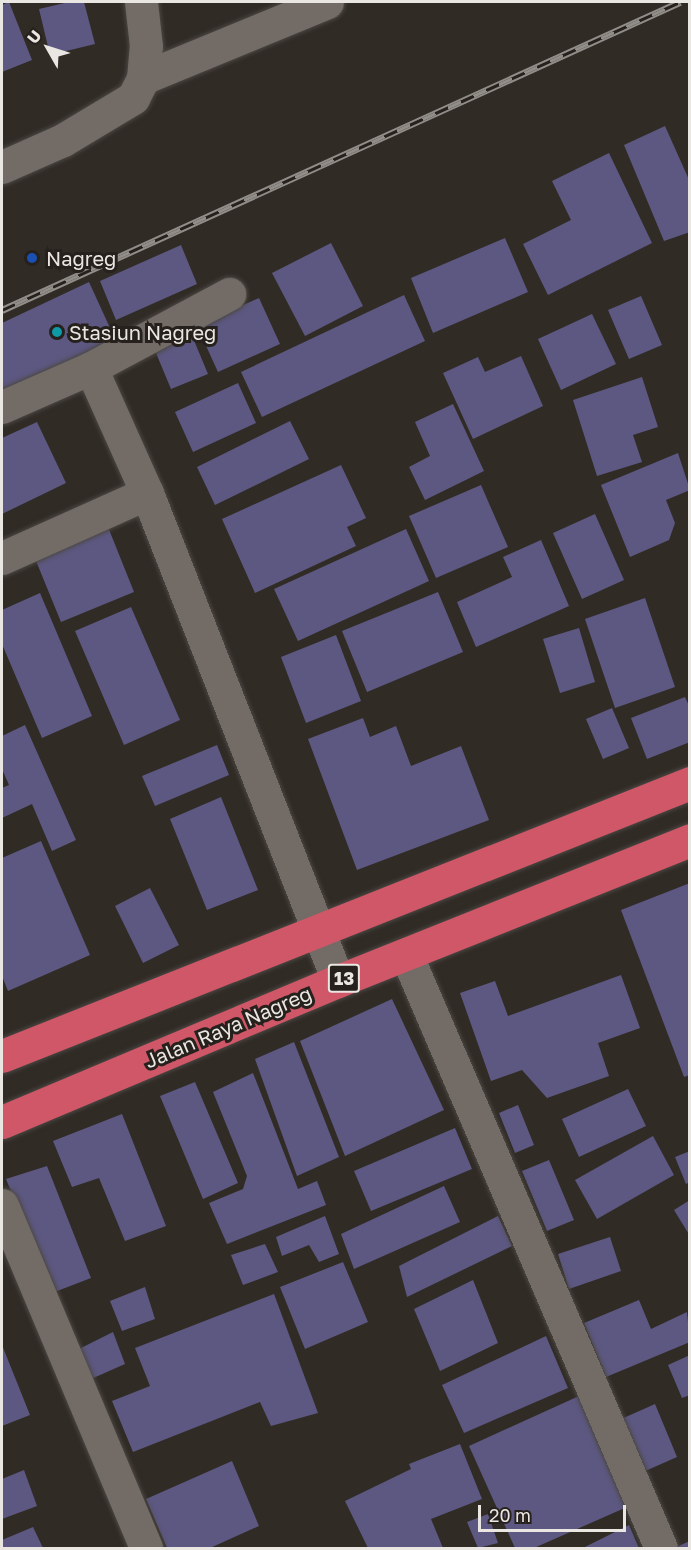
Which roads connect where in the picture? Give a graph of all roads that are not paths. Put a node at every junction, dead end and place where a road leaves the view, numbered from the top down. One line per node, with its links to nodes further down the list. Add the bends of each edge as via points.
1 (141, 2): 3 (street, via 146,46)
2 (327, 2): 3 (street)
3 (143, 78): 4 (street, via 133,98 63,140)
4 (2, 167)
5 (229, 294): 6 (street)
6 (91, 368): 7 (street); 8 (street)
7 (2, 407)
8 (147, 493): 9 (street); 12 (street)
9 (2, 558)
10 (690, 783): 12 (highway)
11 (690, 840): 13 (highway, Jalan Raya Nagreg / 13)
12 (319, 931): 14 (street); 15 (highway)
13 (406, 954): 14 (highway, Jalan Raya Nagreg / 13); 19 (street)
14 (338, 981): 16 (highway, Jalan Raya Nagreg / 13)
15 (2, 1056)
16 (2, 1122)
17 (2, 1205): 18 (street)
18 (146, 1548)
19 (661, 1548)

